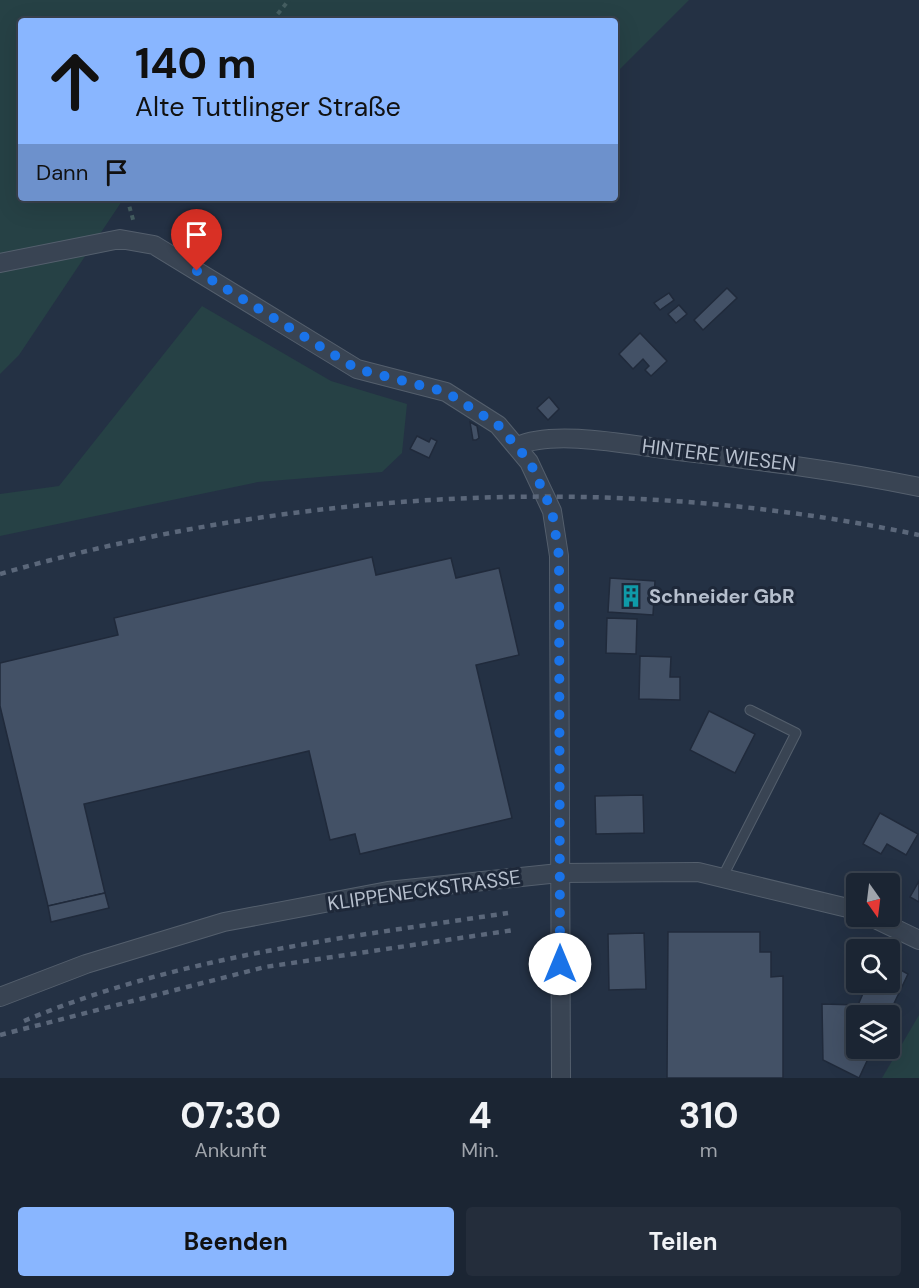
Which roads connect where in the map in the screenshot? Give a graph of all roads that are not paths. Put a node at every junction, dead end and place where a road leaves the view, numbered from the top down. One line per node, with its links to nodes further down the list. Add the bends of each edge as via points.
1 (19, 258): 2 (street); 3 (lane); 4 (street, via 120,239 154,245 357,369 446,392 498,425)
2 (0, 263)
3 (0, 270)
4 (518, 446): 5 (street, HINTERE WIESEN, via 529,440 589,440 834,470); 7 (street, via 530,462 552,511 559,556)
5 (919, 487)
6 (750, 710): 8 (lane, via 796,733)
7 (559, 873): 8 (street, KLIPPENECKSTRASSE, via 698,873); 12 (street, KLIPPENECKSTRASSE, via 388,891 224,922 86,964); 13 (street)
8 (722, 878): 9 (street, KLIPPENECKSTRASSE)
9 (846, 908)
10 (892, 927): 11 (street)
11 (919, 940)
12 (0, 997)
13 (561, 1078)

